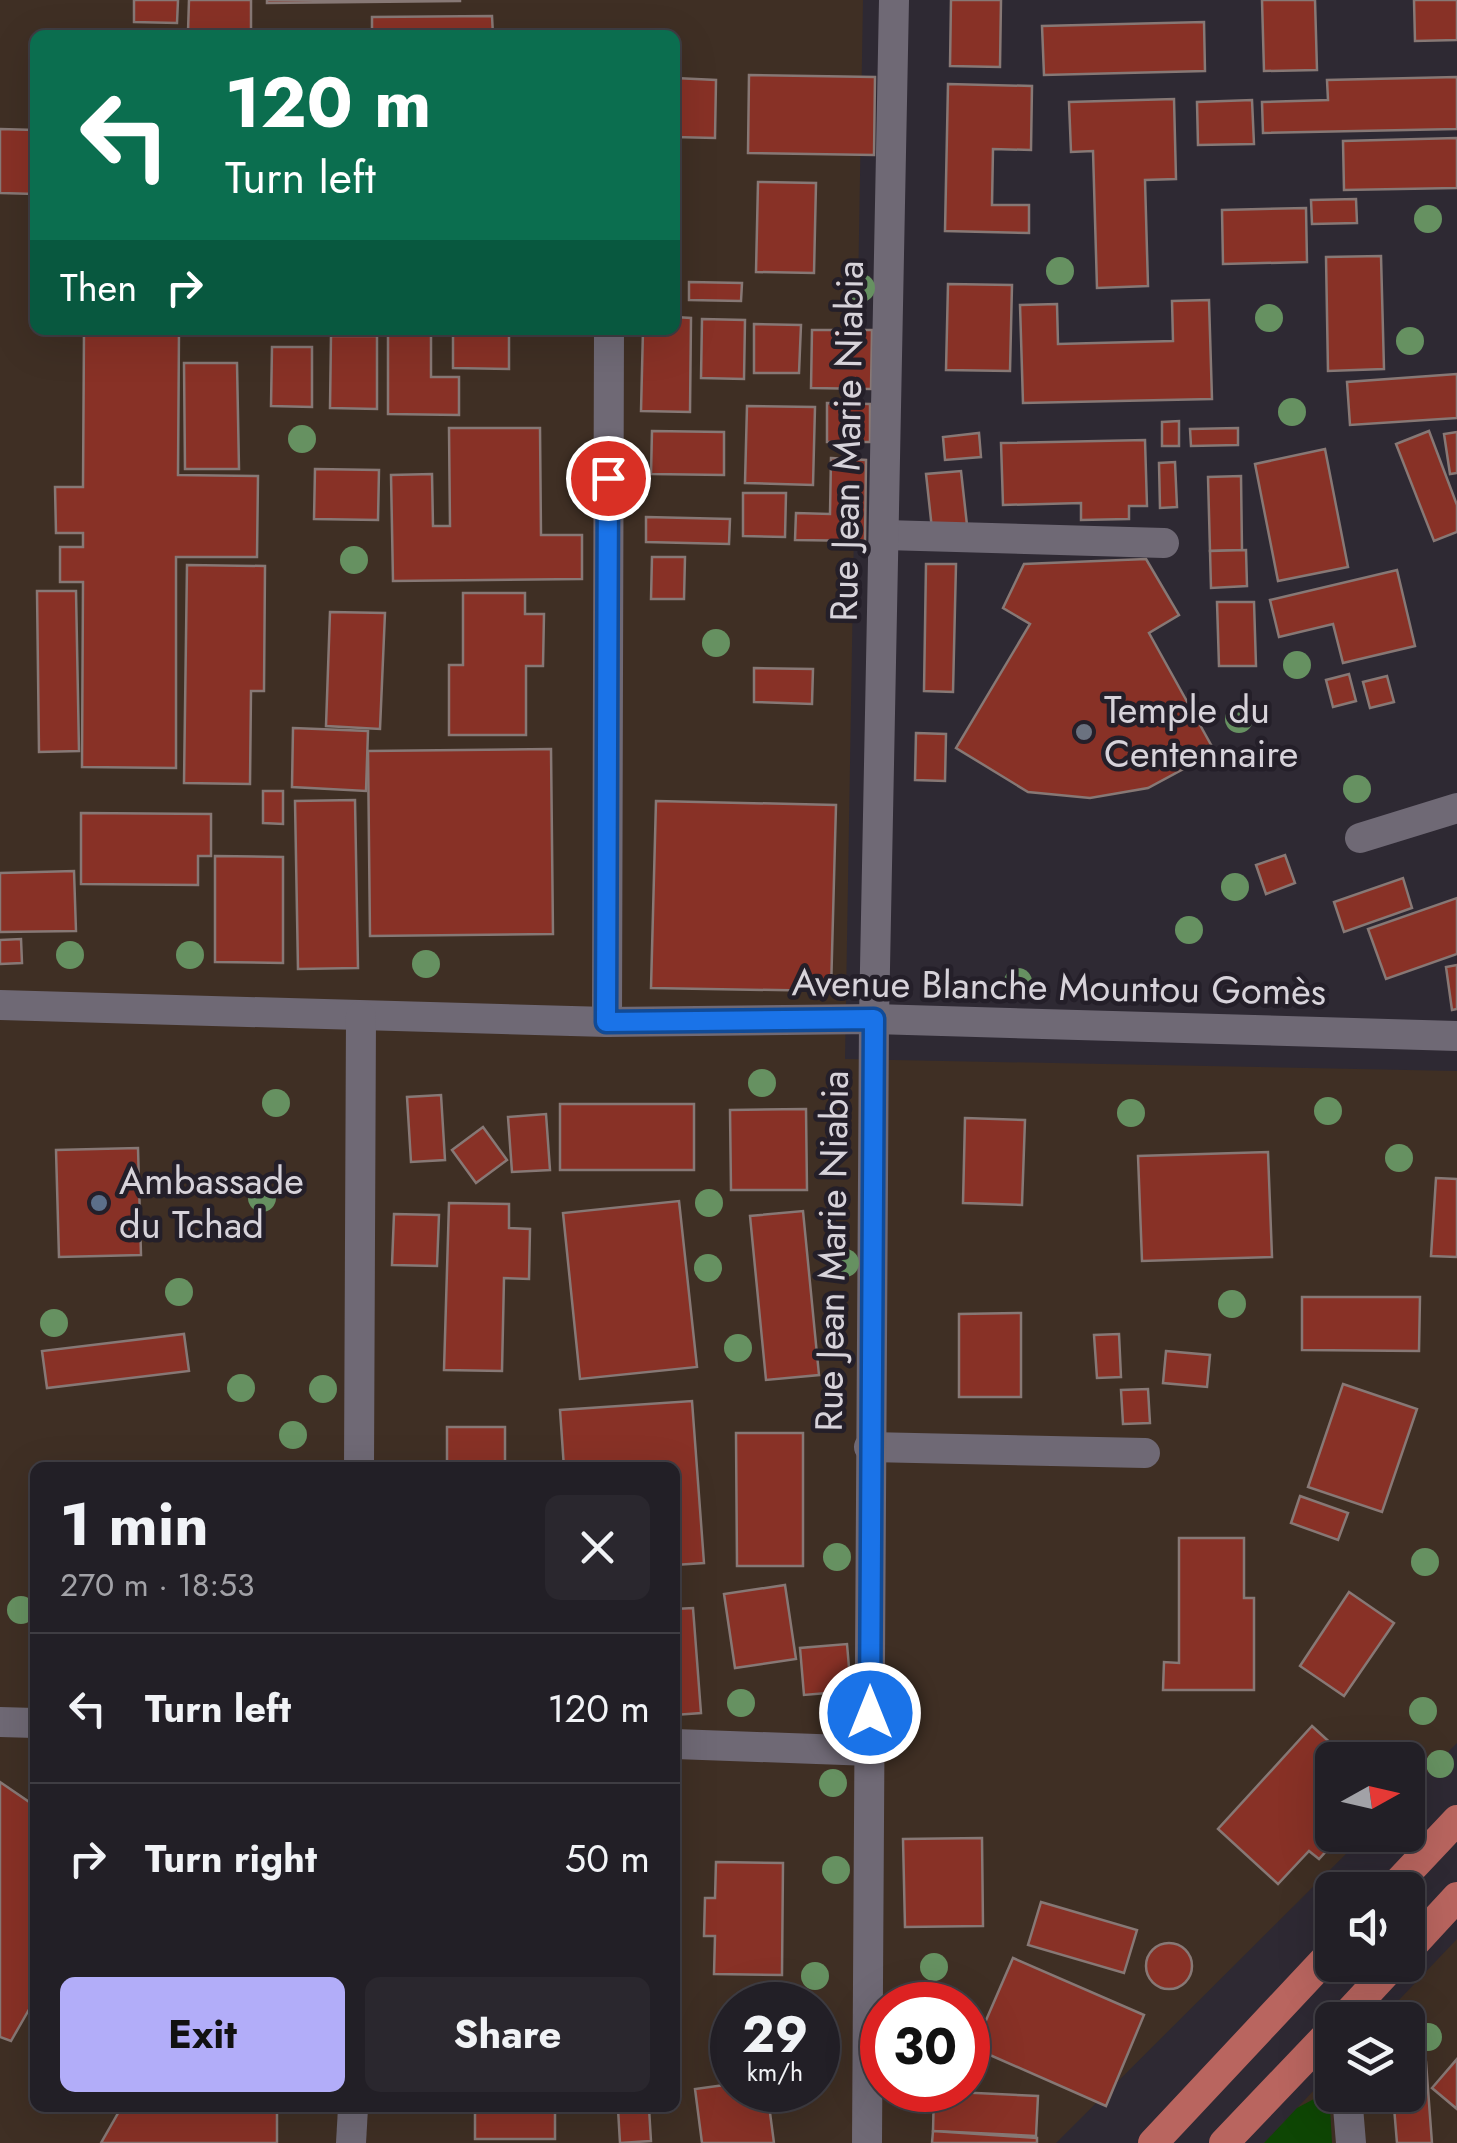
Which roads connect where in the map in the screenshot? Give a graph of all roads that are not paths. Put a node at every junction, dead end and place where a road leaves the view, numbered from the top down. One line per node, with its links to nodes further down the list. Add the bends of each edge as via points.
1 (894, 0): 3 (street, Rue Jean Marie Niabia)
2 (609, 335): 10 (street)
3 (885, 535): 4 (street); 9 (street, Rue Jean Marie Niabia)
4 (1164, 543)
5 (1457, 808): 6 (street)
6 (1360, 838)
7 (0, 1005): 8 (street, Avenue Blanche Mountou Gomès)
8 (361, 1016): 10 (street, Avenue Blanche Mountou Gomès); 14 (street)
9 (874, 1019): 10 (street, Avenue Blanche Mountou Gomès); 11 (street, Avenue Blanche Mountou Gomès); 12 (street, Rue Jean Marie Niabia)
10 (606, 1022)
11 (1457, 1036)
12 (870, 1447): 13 (street); 18 (street, Rue Jean Marie Niabia)
13 (1145, 1453)
14 (359, 1462)
15 (0, 1722): 16 (street)
16 (30, 1723)
17 (680, 1744): 18 (street)
18 (870, 1751): 30 (street, Rue Jean Marie Niabia)
19 (1457, 1820): 20 (main road)
20 (1408, 1872)
21 (1457, 1898): 22 (main road)
22 (1425, 1932)
23 (1315, 1970): 31 (main road)
24 (1378, 1982): 25 (main road)
25 (1359, 2002)
26 (1315, 2048): 32 (main road)
27 (352, 2112): 29 (street)
28 (1348, 2112): 33 (street)
29 (352, 2143)
30 (866, 2143)
31 (1154, 2143)
32 (1224, 2143)
33 (1351, 2143)

